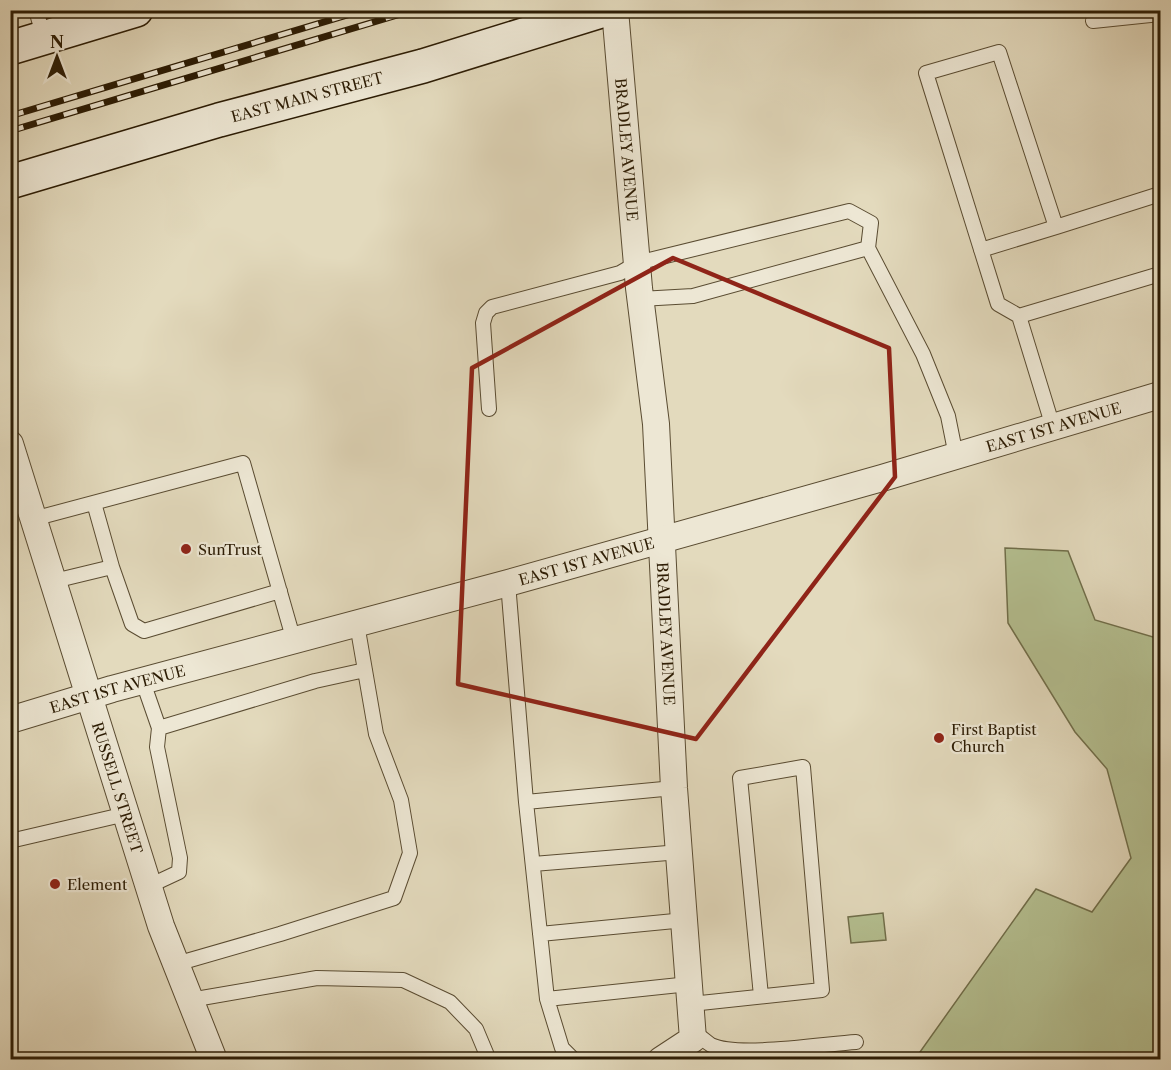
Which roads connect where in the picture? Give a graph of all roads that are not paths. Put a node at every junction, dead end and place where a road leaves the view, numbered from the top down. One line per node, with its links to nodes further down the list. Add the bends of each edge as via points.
1 (136, 10): 6 (main road)
2 (603, 10): 8 (main road, EAST MAIN STREET, via 423,66 219,120)
3 (615, 10): 13 (street, BRADLEY AVENUE)
4 (1161, 14): 5 (lane)
5 (1093, 21)
6 (40, 24): 7 (main road)
7 (10, 48)
8 (10, 182)
9 (1161, 195): 10 (lane)
10 (1056, 227): 12 (lane); 12 (lane, via 999,52 926,73)
11 (868, 248): 13 (lane, via 871,223 849,211); 15 (lane, via 693,296); 21 (lane, via 923,354 948,416)
12 (981, 250): 16 (lane, via 998,304)
13 (636, 263): 15 (street, BRADLEY AVENUE); 18 (lane, via 620,273 492,307 483,323)
14 (1161, 274): 16 (lane)
15 (640, 299): 24 (street, BRADLEY AVENUE, via 656,424)
16 (1019, 316): 19 (lane)
17 (1161, 395): 19 (street, EAST 1ST AVENUE)
18 (489, 409)
19 (1053, 427): 21 (street, EAST 1ST AVENUE)
20 (10, 444): 23 (street, RUSSELL STREET)
21 (956, 456): 24 (street, EAST 1ST AVENUE)
22 (94, 503): 23 (lane); 25 (lane); 28 (lane, via 243,463)
23 (33, 519): 26 (street, RUSSELL STREET)
24 (662, 539): 27 (street, EAST 1ST AVENUE); 36 (street, BRADLEY AVENUE)
25 (112, 567): 26 (lane); 28 (lane, via 132,624 144,631)
26 (54, 581): 33 (street, RUSSELL STREET)
27 (508, 583): 29 (street, EAST 1ST AVENUE); 37 (lane)
28 (280, 591): 30 (lane)
29 (357, 624): 30 (street, EAST 1ST AVENUE); 31 (lane)
30 (294, 641): 32 (street, EAST 1ST AVENUE)
31 (365, 670): 35 (lane); 45 (lane, via 376,734 401,800 410,854 394,898)
32 (144, 682): 33 (street, EAST 1ST AVENUE); 35 (lane)
33 (89, 697): 34 (street, EAST 1ST AVENUE); 38 (street, RUSSELL STREET)
34 (10, 720)
35 (159, 728): 42 (lane, via 157,747 180,858 179,872)
36 (674, 788): 37 (lane); 40 (street, BRADLEY AVENUE)
37 (526, 802): 41 (lane)
38 (126, 814): 39 (lane); 42 (street, RUSSELL STREET)
39 (10, 841)
40 (680, 852): 41 (lane); 43 (street, BRADLEY AVENUE)
41 (533, 864): 44 (lane)
42 (149, 886): 45 (street, RUSSELL STREET)
43 (685, 920): 44 (lane); 46 (street, BRADLEY AVENUE)
44 (540, 934): 48 (lane)
45 (176, 964): 49 (street, RUSSELL STREET)
46 (690, 994): 47 (lane); 48 (lane); 50 (street, BRADLEY AVENUE)
47 (760, 996): 47 (lane, via 822,990 803,768 740,778)
48 (547, 999): 54 (lane, via 562,1048)
49 (190, 1000): 52 (street, RUSSELL STREET); 53 (lane, via 317,978 403,980 450,1002 476,1029)
50 (692, 1031): 51 (lane, via 712,1045 746,1051); 55 (street, via 693,1039)
51 (856, 1042)
52 (214, 1059)
53 (489, 1059)
54 (574, 1059)
55 (661, 1059)

